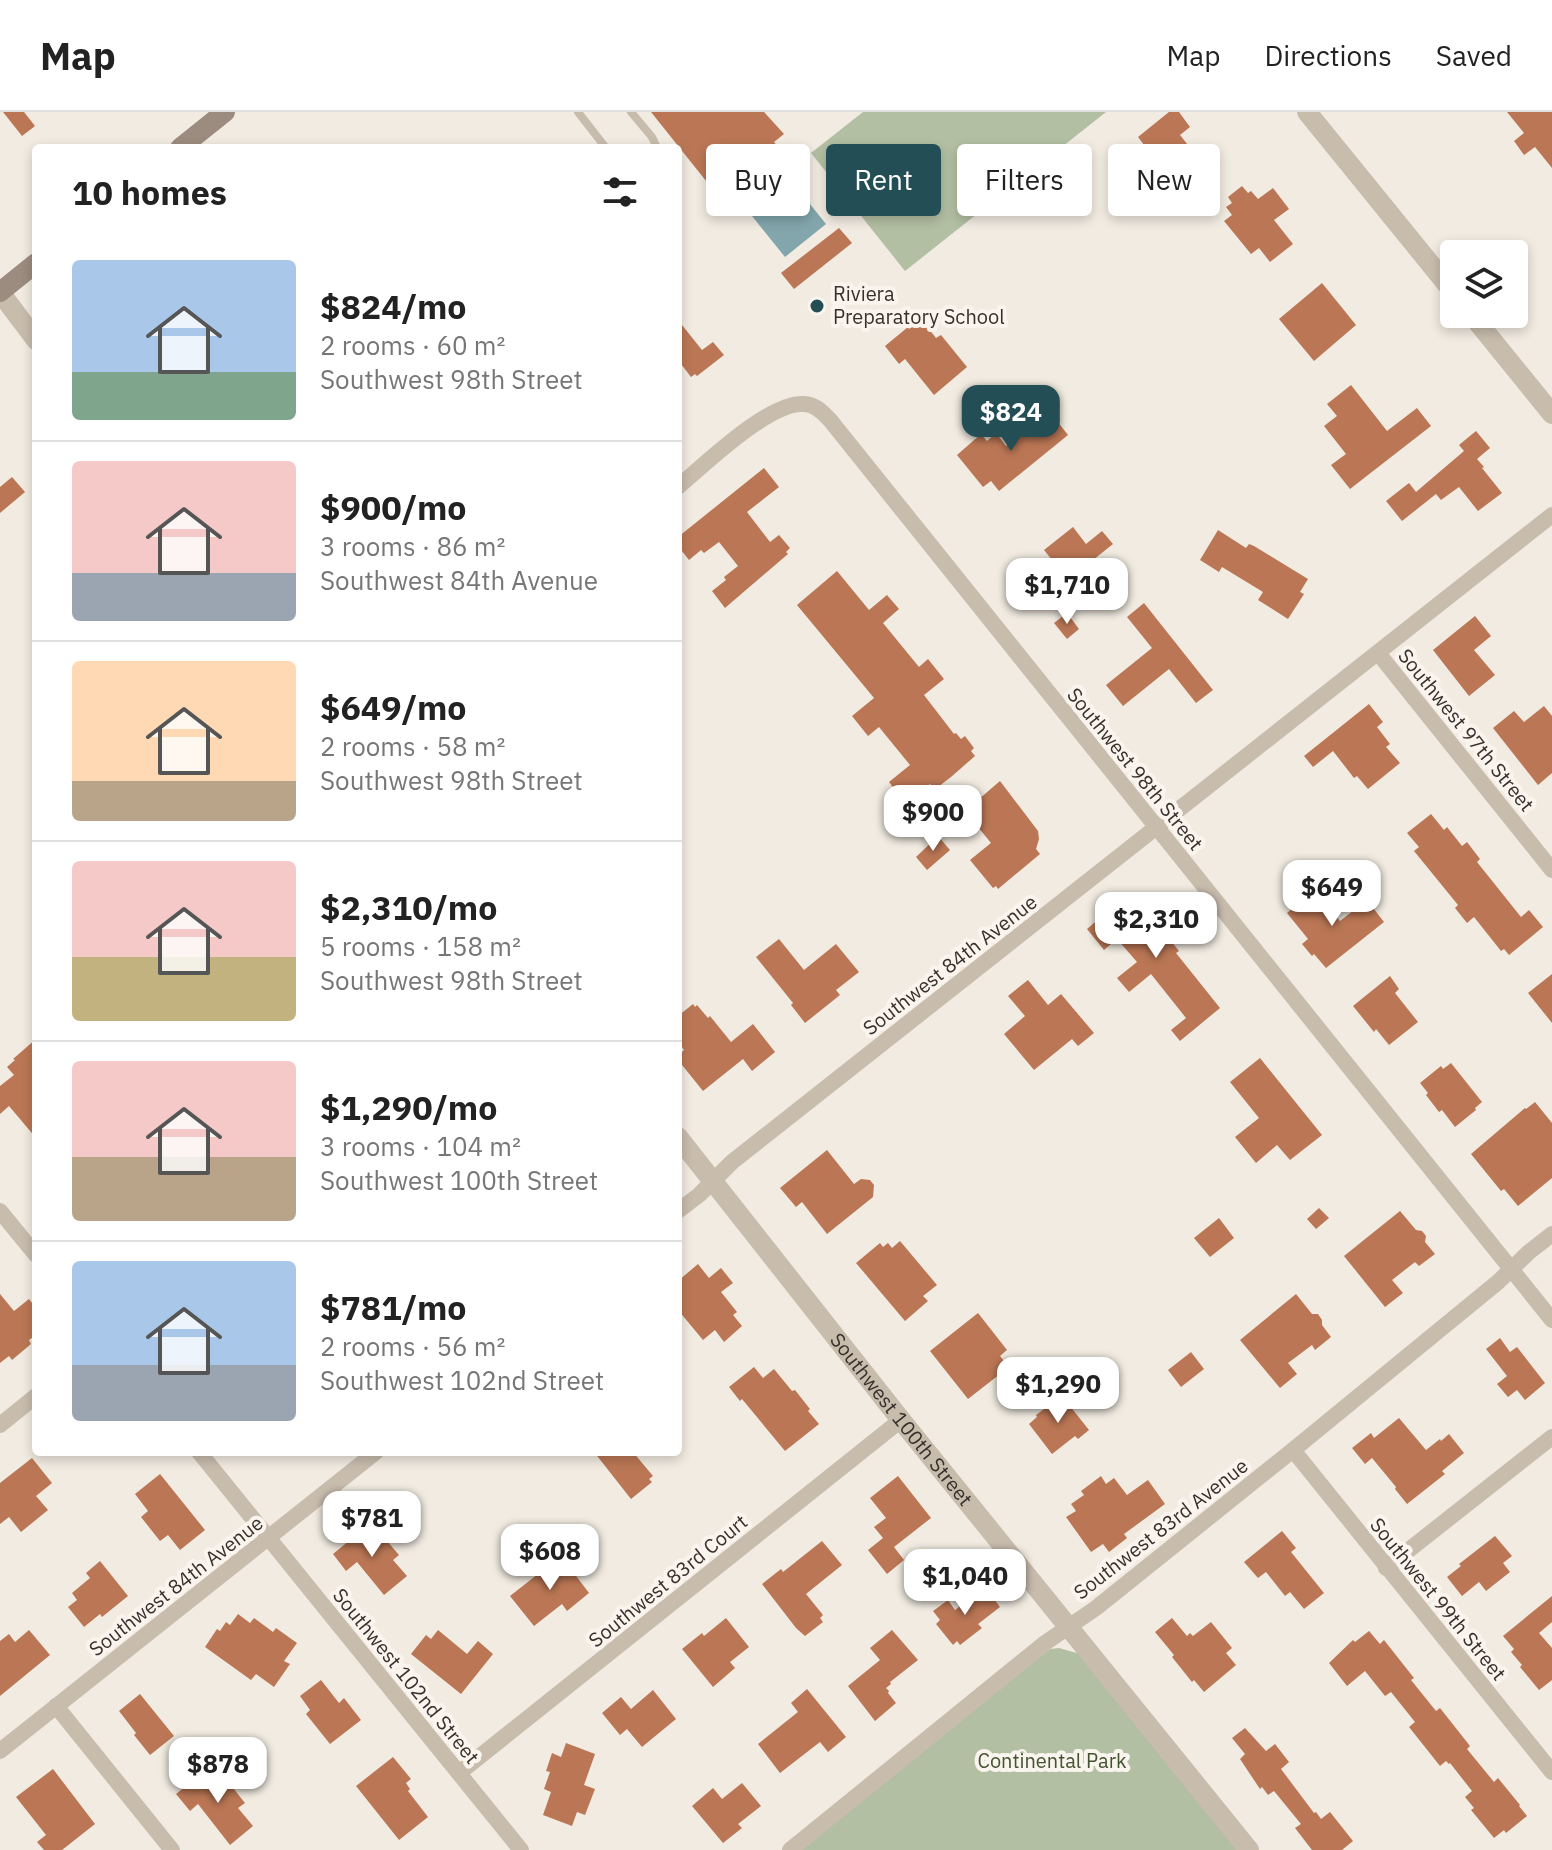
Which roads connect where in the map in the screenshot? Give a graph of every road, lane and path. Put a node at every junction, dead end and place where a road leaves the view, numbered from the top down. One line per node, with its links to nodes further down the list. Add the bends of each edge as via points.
1 (225, 112): 5 (main road)
2 (578, 112): 6 (lane)
3 (631, 112): 7 (lane)
4 (1307, 112): 9 (street)
5 (185, 144)
6 (603, 144)
7 (655, 144)
8 (32, 266): 10 (main road)
9 (1440, 276)
10 (0, 292): 12 (street)
11 (1482, 328): 13 (street)
12 (32, 335)
13 (1552, 414)
14 (682, 484): 17 (street, Southwest 98th Street, via 779,408 801,403 821,411)
15 (1552, 515): 16 (street, Southwest 84th Avenue)
16 (1378, 653): 17 (street, Southwest 84th Avenue); 18 (street, Southwest 97th Street)
17 (1156, 828): 20 (street, Southwest 84th Avenue); 25 (street, Southwest 98th Street)
18 (1552, 870)
19 (682, 1142): 20 (street, Southwest 100th Street)
20 (713, 1181): 21 (street, Southwest 84th Avenue); 28 (street, Southwest 100th Street)
21 (682, 1208)
22 (0, 1211): 24 (street)
23 (1552, 1234): 25 (street, Southwest 83rd Avenue)
24 (32, 1250)
25 (1511, 1269): 26 (street, Southwest 98th Street); 31 (street, Southwest 83rd Avenue)
26 (1552, 1320)
27 (32, 1399): 29 (street)
28 (901, 1420): 36 (street, Southwest 100th Street); 40 (street, Southwest 83rd Court)
29 (0, 1425)
30 (1552, 1437): 35 (street)
31 (1293, 1450): 35 (street, Southwest 99th Street); 36 (street, Southwest 83rd Avenue)
32 (202, 1456): 34 (street, Southwest 102nd Street)
33 (371, 1456): 34 (street, Southwest 84th Avenue)
34 (269, 1538): 37 (street, Southwest 84th Avenue); 40 (street, Southwest 102nd Street)
35 (1386, 1568): 39 (street, Southwest 99th Street)
36 (1068, 1627): 43 (street, Southwest 83rd Avenue); 44 (street, Southwest 100th Street)
37 (56, 1706): 38 (street, Southwest 84th Avenue); 41 (street)
38 (0, 1751)
39 (1552, 1772)
40 (459, 1773): 42 (street, Southwest 102nd Street)
41 (172, 1850)
42 (521, 1850)
43 (790, 1850)
44 (1249, 1850)

